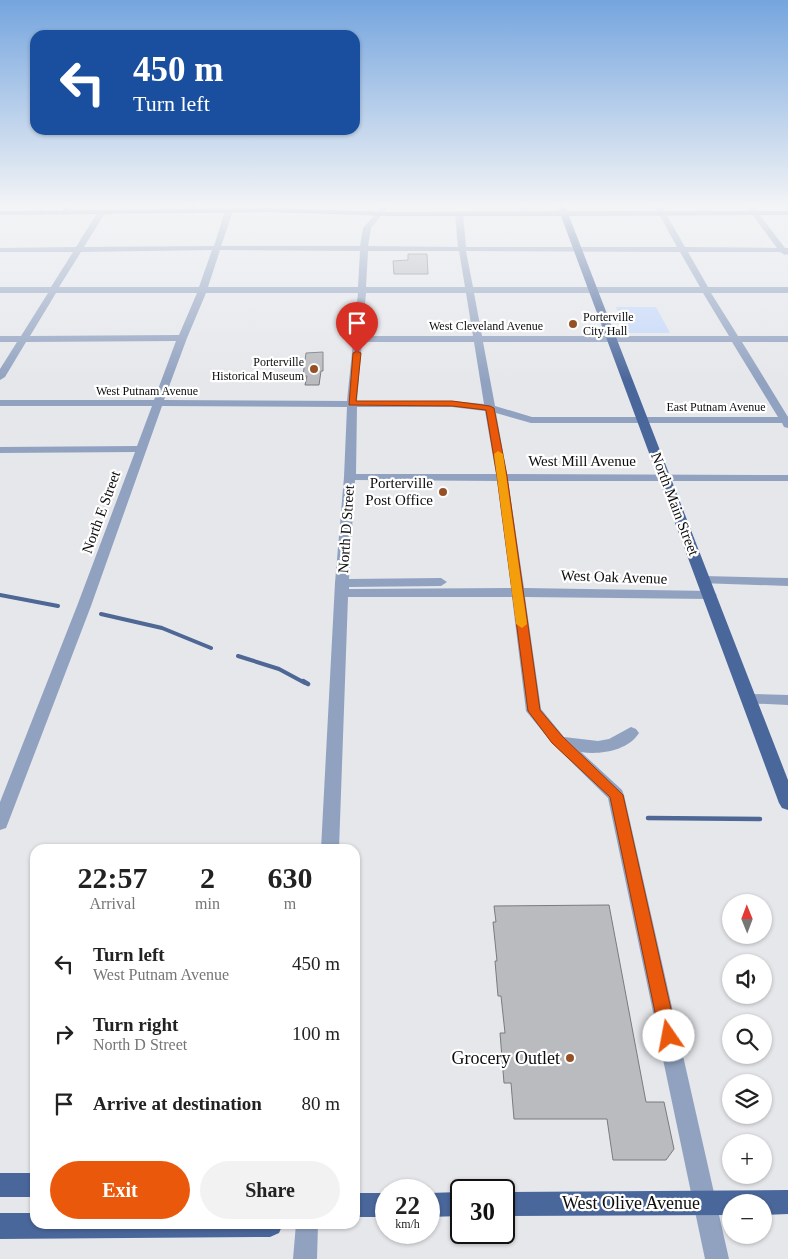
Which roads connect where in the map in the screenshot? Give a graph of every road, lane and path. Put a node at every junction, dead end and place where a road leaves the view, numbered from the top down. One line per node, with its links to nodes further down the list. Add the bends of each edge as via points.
1 (71, 264): 9 (street)
2 (211, 264): 7 (street, North E Street)
3 (363, 264): 10 (street, North D Street)
4 (465, 264): 11 (street)
5 (584, 264): 12 (main road, North Main Street)
6 (690, 264): 13 (street)
7 (203, 289): 9 (street); 10 (street); 15 (street, North E Street)
8 (0, 290): 9 (street)
9 (55, 290): 19 (street)
10 (362, 290): 11 (street); 20 (street, North D Street)
11 (470, 290): 12 (street); 21 (street)
12 (594, 290): 13 (street); 22 (main road, North Main Street)
13 (706, 290): 14 (street); 16 (street)
14 (788, 290)
15 (182, 338): 19 (street); 25 (street, North E Street)
16 (736, 338): 17 (street, West Cleveland Avenue); 22 (street, West Cleveland Avenue); 30 (street)
17 (788, 338)
18 (0, 339): 19 (street)
19 (23, 339): 23 (street)
20 (358, 339): 21 (street, West Cleveland Avenue); 26 (street, North D Street)
21 (478, 339): 22 (street, West Cleveland Avenue); 27 (street)
22 (613, 339): 29 (main road, North Main Street)
23 (0, 377)
24 (0, 403): 25 (street, West Putnam Avenue)
25 (158, 403): 26 (street, West Putnam Avenue); 32 (street, North E Street)
26 (352, 404): 27 (street, West Putnam Avenue, via 452,404); 35 (street, North D Street)
27 (490, 408): 28 (street, West Putnam Avenue); 31 (street)
28 (531, 420): 29 (street, West Putnam Avenue); 31 (street, West Putnam Avenue)
29 (644, 420): 30 (street, East Putnam Avenue); 36 (main road, North Main Street)
30 (787, 422)
31 (493, 424): 34 (street)
32 (141, 449): 33 (street); 47 (street, North E Street)
33 (0, 450)
34 (502, 476): 35 (street, West Mill Avenue); 36 (street, West Mill Avenue); 41 (street)
35 (350, 477): 40 (street, North D Street)
36 (665, 477): 37 (street, West Mill Avenue); 39 (main road, North Main Street)
37 (788, 478)
38 (788, 582): 39 (street, West Oak Avenue)
39 (707, 587): 41 (street, West Oak Avenue, via 611,595 602,592); 42 (main road, North Main Street)
40 (342, 588): 41 (street, West Oak Avenue); 48 (street, North D Street)
41 (517, 591): 45 (street, via 534,711)
42 (750, 699): 43 (street); 46 (main road, North Main Street)
43 (788, 700)
44 (631, 733): 45 (street, via 620,742 600,749)
45 (559, 742): 51 (street, via 616,795)
46 (788, 803)
47 (1, 820)
48 (330, 844)
49 (0, 1185): 50 (main road)
50 (30, 1185)
51 (705, 1202): 52 (main road, West Olive Avenue); 53 (main road, West Olive Avenue); 60 (street)
52 (788, 1202)
53 (515, 1204)
54 (375, 1205): 55 (main road)
55 (360, 1206)
56 (0, 1226): 57 (main road)
57 (30, 1226)
58 (307, 1229): 59 (street)
59 (305, 1259)
60 (717, 1259)

